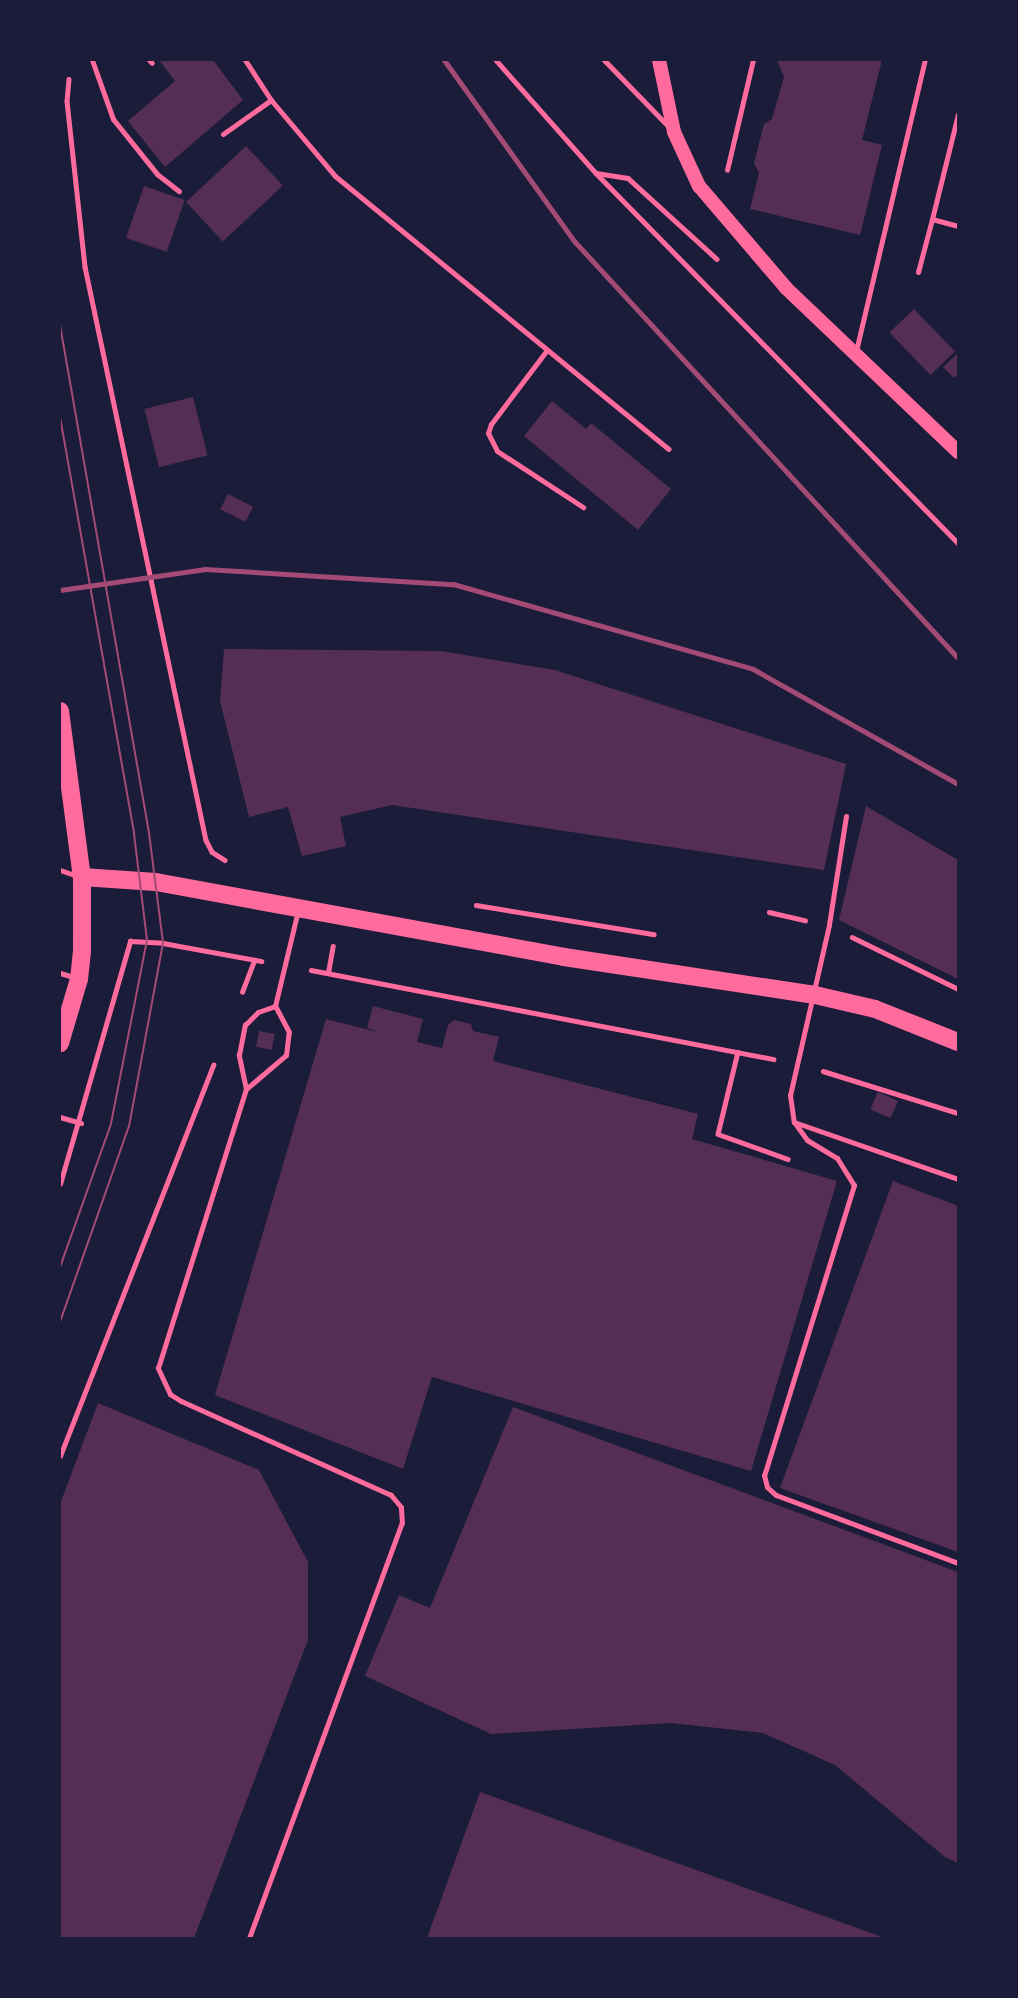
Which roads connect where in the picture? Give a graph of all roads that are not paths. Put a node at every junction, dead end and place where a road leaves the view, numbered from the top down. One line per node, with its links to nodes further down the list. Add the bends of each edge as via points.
1 (92, 60): 10 (lane, via 113,119 157,174)
2 (245, 60): 6 (lane)
3 (604, 60): 8 (lane, via 637,99)
4 (659, 60): 8 (main road)
5 (925, 60): 15 (lane)
6 (271, 100): 9 (lane); 14 (lane, via 335,176)
7 (958, 114): 11 (lane)
8 (674, 132): 15 (main road, via 699,186 747,247)
9 (223, 134)
10 (179, 191)
11 (932, 219): 12 (lane); 13 (lane)
12 (958, 226)
13 (918, 272)
14 (547, 350): 16 (lane); 18 (lane, via 488,433 497,451)
15 (856, 354): 17 (main road)
16 (668, 449)
17 (958, 452)
18 (583, 507)
19 (60, 711): 22 (main road)
20 (846, 816): 26 (lane)
21 (60, 870): 22 (lane)
22 (82, 877): 23 (main road, via 156,882); 25 (main road)
23 (298, 908): 26 (main road); 27 (lane)
24 (60, 973): 25 (lane)
25 (79, 979): 29 (main road)
26 (814, 995): 28 (main road, via 875,1009); 31 (lane, via 790,1095)
27 (275, 1006): 30 (lane, via 258,1012 245,1025 239,1055); 30 (lane, via 289,1032 286,1055)
28 (958, 1042)
29 (60, 1043)
30 (246, 1088): 34 (lane, via 158,1367 170,1394 181,1401 391,1495 401,1507 402,1523)
31 (794, 1122): 32 (lane); 33 (lane, via 807,1140 836,1158 854,1185 764,1475 766,1487 776,1495)
32 (958, 1179)
33 (958, 1563)
34 (249, 1938)

